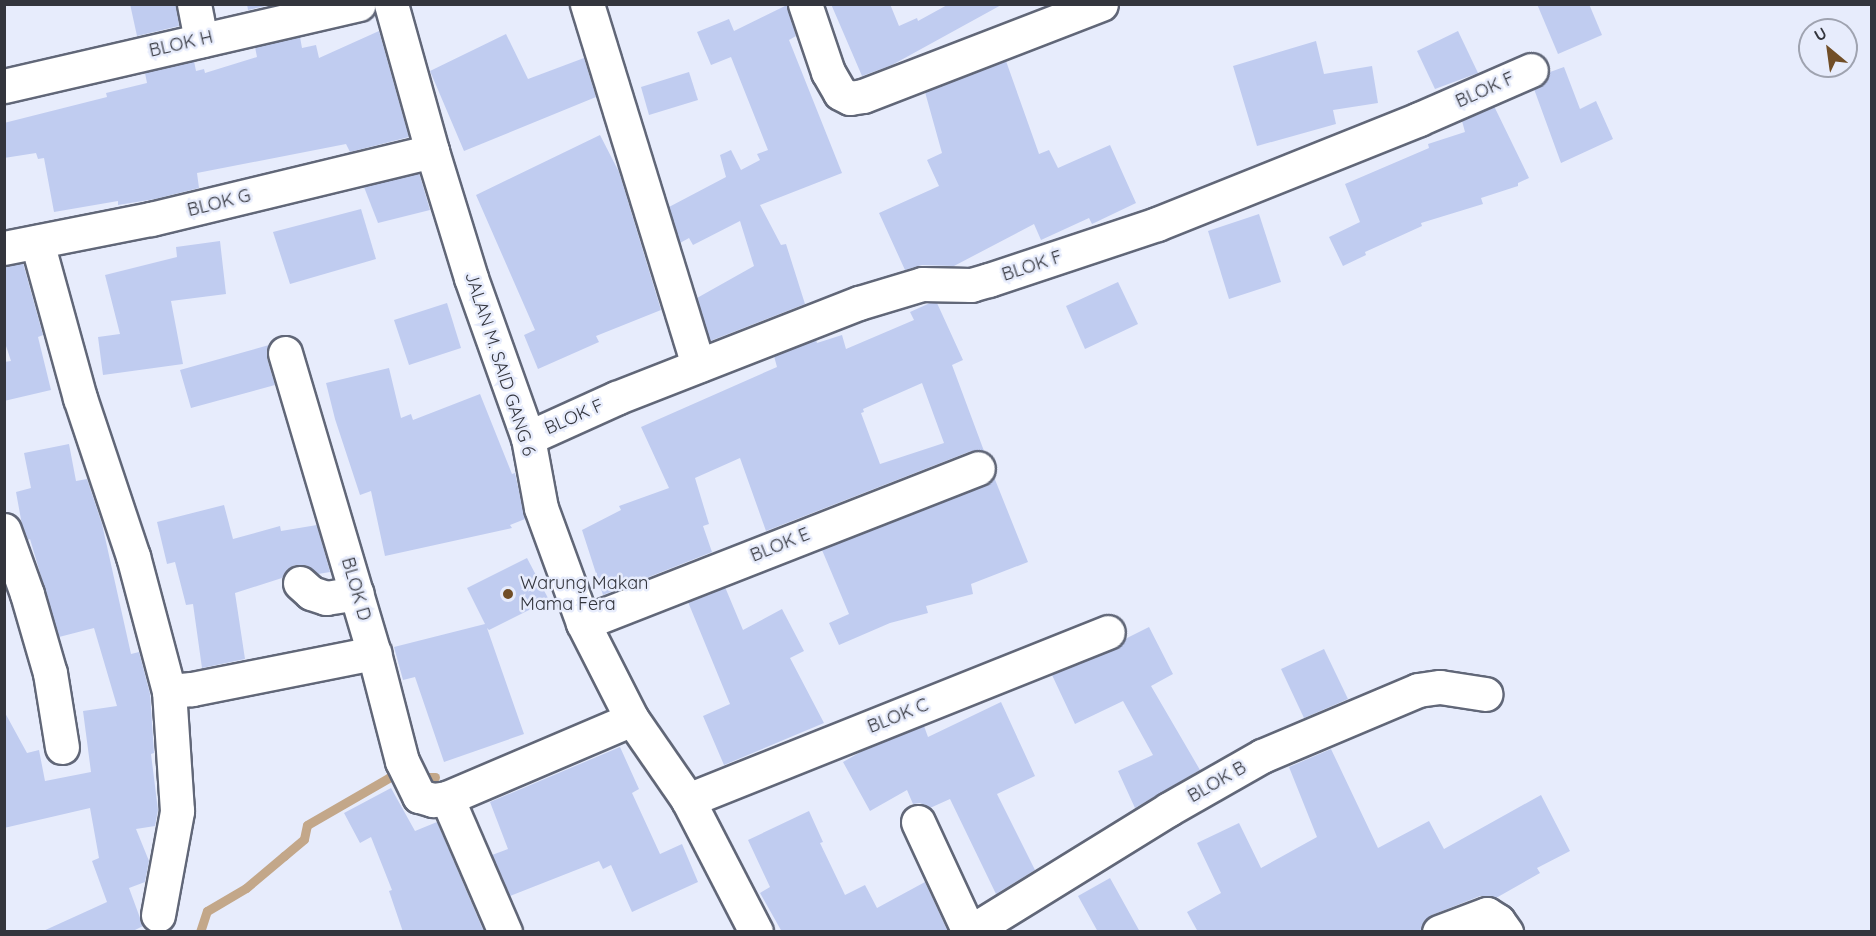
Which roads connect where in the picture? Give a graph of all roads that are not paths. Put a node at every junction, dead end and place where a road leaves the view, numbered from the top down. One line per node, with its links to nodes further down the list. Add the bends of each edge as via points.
1 (194, 4): 7 (street)
2 (359, 4): 7 (street, BLOK H)
3 (391, 4): 10 (street, JALAN M. SAID GANG 6)
4 (587, 4): 14 (street)
5 (805, 4): 6 (street, via 828,72 840,93 850,98)
6 (1101, 4)
7 (201, 40): 9 (street, BLOK H)
8 (1531, 70): 14 (street, BLOK F, via 1157,224 971,285 922,284 897,290)
9 (5, 86)
10 (432, 151): 11 (street, BLOK G, via 151,219); 15 (street, JALAN M. SAID GANG 6, via 492,342)
11 (37, 242): 12 (street, BLOK G); 23 (street, via 80,398 133,556)
12 (4, 248)
13 (285, 353): 19 (street, BLOK D)
14 (698, 365): 15 (street, BLOK F)
15 (528, 438): 20 (street, JALAN M. SAID GANG 6, via 541,508)
16 (978, 468): 20 (street, BLOK E)
17 (4, 530): 26 (street, via 50,673)
18 (300, 583): 19 (street, via 311,593 326,598)
19 (357, 593): 22 (street, BLOK D)
20 (583, 623): 25 (street, JALAN M. SAID GANG 6)
21 (1108, 632): 28 (street, BLOK C)
22 (374, 653): 23 (street); 27 (street, BLOK D, via 402,761)
23 (169, 691): 30 (street, via 177,811)
24 (1485, 694): 33 (street, BLOK B, via 1440,687 1418,690 1262,756)
25 (632, 719): 27 (street); 28 (street, JALAN M. SAID GANG 6)
26 (62, 747)
27 (433, 797): 31 (street, BLOK D)
28 (688, 800): 32 (street, JALAN M. SAID GANG 6)
29 (918, 822): 33 (street)
30 (158, 915)
31 (505, 932)
32 (756, 932)
33 (970, 932)
34 (1439, 932): 35 (street, via 1486,914)
35 (1506, 932)

